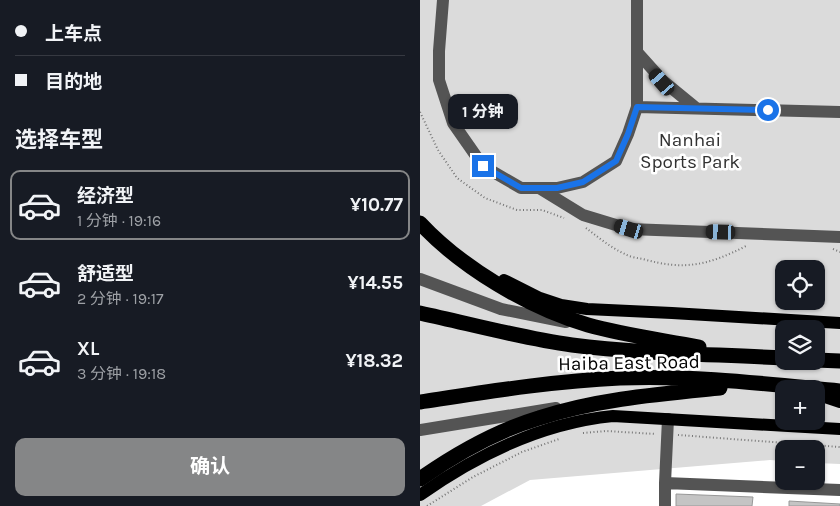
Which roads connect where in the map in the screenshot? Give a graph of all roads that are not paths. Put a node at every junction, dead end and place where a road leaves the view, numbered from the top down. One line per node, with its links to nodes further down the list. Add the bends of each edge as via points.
1 (443, 0): 7 (street, via 439,80 453,123 483,166 521,188)
2 (637, 0): 3 (street)
3 (637, 52): 4 (street); 5 (street, via 662,82)
4 (637, 107): 5 (street); 7 (street, via 616,161 583,182)
5 (696, 108): 6 (street)
6 (840, 112)
7 (539, 188): 10 (street, via 583,215 629,229)
8 (420, 217): 13 (main road, via 478,265 540,298 561,304 607,310)
9 (420, 224): 14 (highway, via 504,290)
10 (840, 237)
11 (420, 279): 14 (street, via 501,309)
12 (420, 313): 15 (highway, Haiba East Road, via 570,345)
13 (840, 323)
14 (588, 325): 15 (highway)
15 (740, 356): 16 (highway, Haiba East Road)
16 (775, 358)
17 (825, 360): 18 (highway)
18 (840, 361)
19 (760, 383): 20 (highway, Haiba East Road); 24 (highway); 25 (highway, Haiba East Road, via 620,378 538,385)
20 (775, 385)
21 (825, 390): 22 (highway, Haiba East Road)
22 (840, 391)
23 (825, 397): 26 (main road)
24 (615, 400): 29 (street); 30 (highway, via 539,417 504,431 448,459)
25 (420, 402)
26 (840, 402)
27 (668, 419): 28 (main road); 31 (street); 33 (main road, via 613,416 538,432 489,452)
28 (840, 429)
29 (420, 430)
30 (420, 479)
31 (665, 483): 32 (street); 34 (street)
32 (840, 490)
33 (420, 495)
34 (665, 506)

